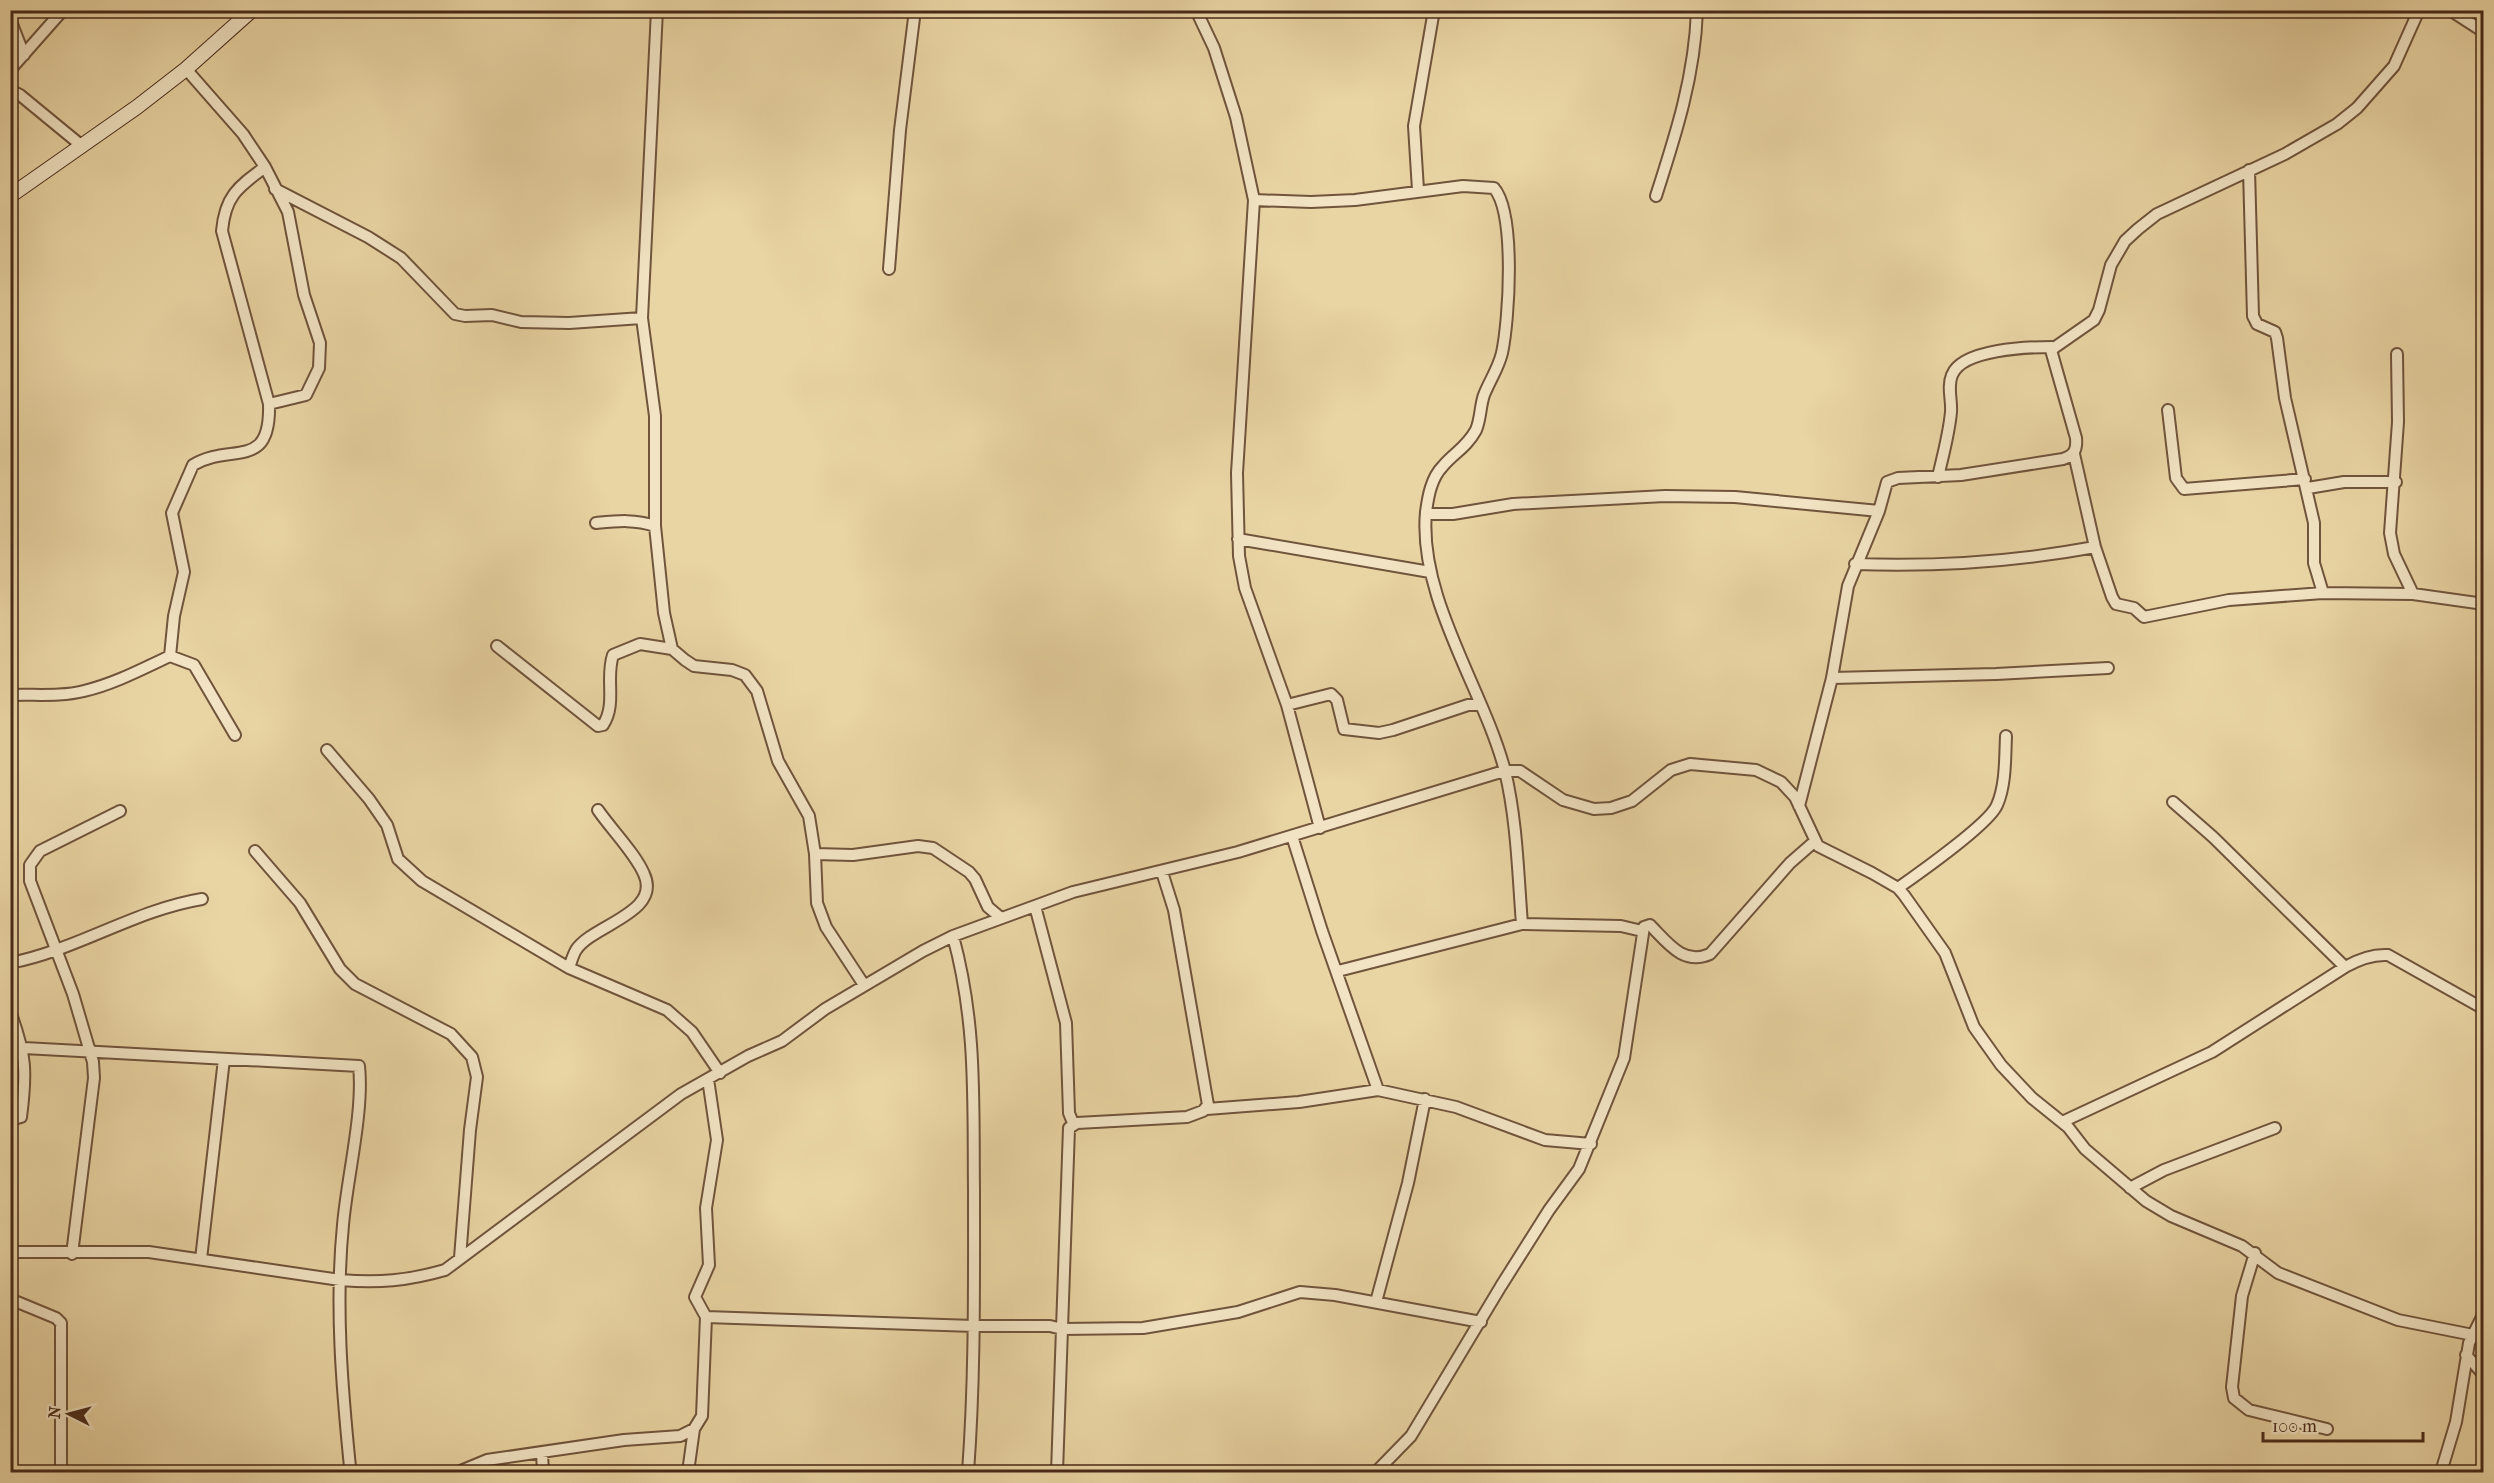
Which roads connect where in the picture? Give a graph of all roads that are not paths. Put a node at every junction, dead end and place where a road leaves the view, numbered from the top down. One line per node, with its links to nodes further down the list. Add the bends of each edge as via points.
1 (63, 10): 12 (street)
2 (252, 10): 13 (street)
3 (657, 10): 25 (street)
4 (915, 10): 24 (street)
5 (1196, 10): 23 (street, via 1214,48 1236,117)
6 (1434, 10): 20 (street, via 1414,126)
7 (1697, 10): 22 (street, via 1696,42 1684,110)
8 (2419, 10): 18 (street, via 2394,66 2356,108 2324,134)
9 (2450, 10): 11 (street)
10 (10, 20): 12 (street)
11 (2484, 32)
12 (24, 55): 14 (street)
13 (186, 69): 16 (street); 17 (street, via 243,134)
14 (10, 70)
15 (10, 90): 16 (street)
16 (82, 146): 21 (street)
17 (265, 167): 19 (street); 28 (street, via 228,200 222,231)
18 (2249, 170): 26 (street, via 2148,219 2115,256 2094,320); 33 (street, via 2253,316 2257,324 2276,334 2285,398)
19 (275, 189): 25 (street, via 401,258 455,314 492,315 521,322); 28 (street, via 288,212 304,295 321,355 315,381 306,395)
20 (1418, 190): 23 (street, via 1355,200); 35 (street, via 1494,188 1499,194 1508,239 1509,278 1496,373 1468,442 1435,477)
21 (10, 196)
22 (1656, 196)
23 (1254, 200): 38 (street, via 1237,473)
24 (889, 269)
25 (642, 318): 37 (street, via 655,416)
26 (2052, 347): 30 (street, via 2051,357 2076,438); 31 (street, via 2001,351 1957,367 1951,379 1951,410)
27 (2397, 354): 32 (street)
28 (269, 404): 47 (street, via 270,426 264,441 196,463 174,505 172,513 184,572)
29 (2168, 410): 33 (street, via 2175,477 2184,489)
30 (2074, 454): 31 (street, via 2064,459); 39 (street)
31 (1938, 477): 34 (street, via 1889,480)
32 (2396, 482): 33 (street); 43 (street, via 2390,533 2394,554)
33 (2306, 484): 42 (street, via 2315,537 2314,563)
34 (1879, 511): 35 (street, via 1735,497 1665,496 1513,504 1453,514); 40 (street)
35 (1426, 514): 41 (street)
36 (596, 523): 37 (street, via 642,521)
37 (655, 526): 46 (street, via 659,582)
38 (1238, 539): 41 (street); 51 (street, via 1245,588)
39 (2095, 547): 40 (street, via 1992,563); 42 (street, via 2114,601 2147,618 2229,600)
40 (1855, 564): 49 (street)
41 (1431, 572): 52 (street)
42 (2323, 593): 43 (street)
43 (2413, 594): 44 (street)
44 (2484, 604)
45 (497, 646): 46 (street, via 598,726 608,717 611,689 607,670 613,655 640,644)
46 (672, 649): 65 (street, via 694,666 732,670 752,682 778,761 809,816)
47 (170, 656): 50 (street, via 84,691); 53 (street, via 194,665)
48 (2108, 668): 49 (street)
49 (1832, 678): 58 (street)
50 (10, 695)
51 (1287, 705): 52 (street, via 1331,694 1344,729 1379,733 1468,705); 61 (street)
52 (1480, 705): 56 (street)
53 (235, 735)
54 (2006, 736): 67 (street, via 1996,808)
55 (327, 750): 77 (street, via 387,825 398,859 422,881)
56 (1504, 771): 58 (street, via 1520,771 1563,800 1594,809 1632,801 1681,766 1697,763 1756,770 1781,782); 61 (street); 71 (street, via 1515,838)
57 (2173, 802): 76 (street)
58 (1799, 806): 63 (street)
59 (598, 810): 77 (street, via 645,875 646,896 639,906 576,949)
60 (120, 811): 74 (street, via 40,851 30,865 30,881)
61 (1320, 828): 62 (street)
62 (1292, 836): 66 (street); 78 (street)
63 (1814, 842): 67 (street); 72 (street, via 1790,863 1710,954 1684,956 1650,926)
64 (255, 851): 99 (street, via 300,903 340,969 355,984 451,1034 472,1057 477,1077)
65 (815, 854): 70 (street, via 933,848 969,872 988,907); 79 (street, via 817,903)
66 (1162, 872): 69 (street, via 1093,887); 89 (street, via 1174,910)
67 (1898, 888): 91 (street, via 1944,953 1969,1017 1989,1052 2032,1098)
68 (202, 899): 74 (street, via 134,919)
69 (1035, 906): 70 (street); 92 (street, via 1066,1023 1069,1113)
70 (1001, 918): 73 (street)
71 (1522, 924): 72 (street, via 1621,926); 78 (street)
72 (1642, 931): 94 (street, via 1628,1044)
73 (953, 936): 79 (street); 107 (street, via 966,981 973,1043)
74 (54, 950): 75 (street); 83 (street, via 73,994)
75 (10, 963)
76 (2345, 967): 80 (street, via 2358,959 2388,955); 91 (street, via 2212,1052)
77 (569, 968): 85 (street, via 667,1010 692,1032)
78 (1338, 971): 87 (street)
79 (864, 985): 85 (street, via 782,1041)
80 (2484, 1009)
81 (10, 1011): 82 (street)
82 (24, 1048): 83 (street); 90 (street, via 26,1084 21,1117)
83 (90, 1051): 84 (street); 98 (street, via 94,1078)
84 (224, 1059): 100 (street); 101 (street, via 359,1066)
85 (720, 1073): 86 (street)
86 (708, 1079): 99 (street, via 658,1110); 105 (street, via 717,1140 706,1208 709,1265 695,1297)
87 (1378, 1090): 88 (street); 89 (street, via 1299,1102)
88 (1425, 1099): 94 (street, via 1545,1140); 103 (street, via 1408,1183)
89 (1207, 1109): 92 (street, via 1187,1117)
90 (10, 1120)
91 (2062, 1122): 95 (street, via 2085,1149)
92 (1073, 1123): 108 (street, via 1067,1134)
93 (2275, 1128): 95 (street, via 2164,1170)
94 (1591, 1144): 106 (street, via 1579,1169)
95 (2130, 1188): 97 (street, via 2164,1212)
96 (10, 1252): 98 (street)
97 (2255, 1253): 109 (street, via 2278,1273 2384,1316); 113 (street, via 2242,1296 2234,1398 2249,1410)
98 (72, 1254): 100 (street, via 149,1252)
99 (460, 1258): 101 (street, via 445,1270 412,1279)
100 (201, 1259): 101 (street)
101 (340, 1280): 116 (street, via 344,1413)
102 (10, 1299): 115 (street, via 61,1323)
103 (1376, 1302): 106 (street); 108 (street, via 1300,1292 1238,1312 1143,1328)
104 (2484, 1312): 109 (street)
105 (706, 1317): 107 (street); 112 (street, via 702,1416)
106 (1480, 1322): 122 (street, via 1411,1436)
107 (974, 1326): 108 (street); 120 (street)
108 (1062, 1329): 121 (street)
109 (2473, 1335): 110 (street)
110 (2466, 1355): 111 (street); 123 (street, via 2456,1422)
111 (2484, 1375)
112 (694, 1429): 114 (street, via 680,1436); 119 (street)
113 (2327, 1429)
114 (542, 1453): 117 (street, via 488,1460); 118 (street)
115 (61, 1473)
116 (353, 1473)
117 (458, 1473)
118 (543, 1473)
119 (688, 1473)
120 (968, 1473)
121 (1058, 1473)
122 (1376, 1473)
123 (2441, 1473)

